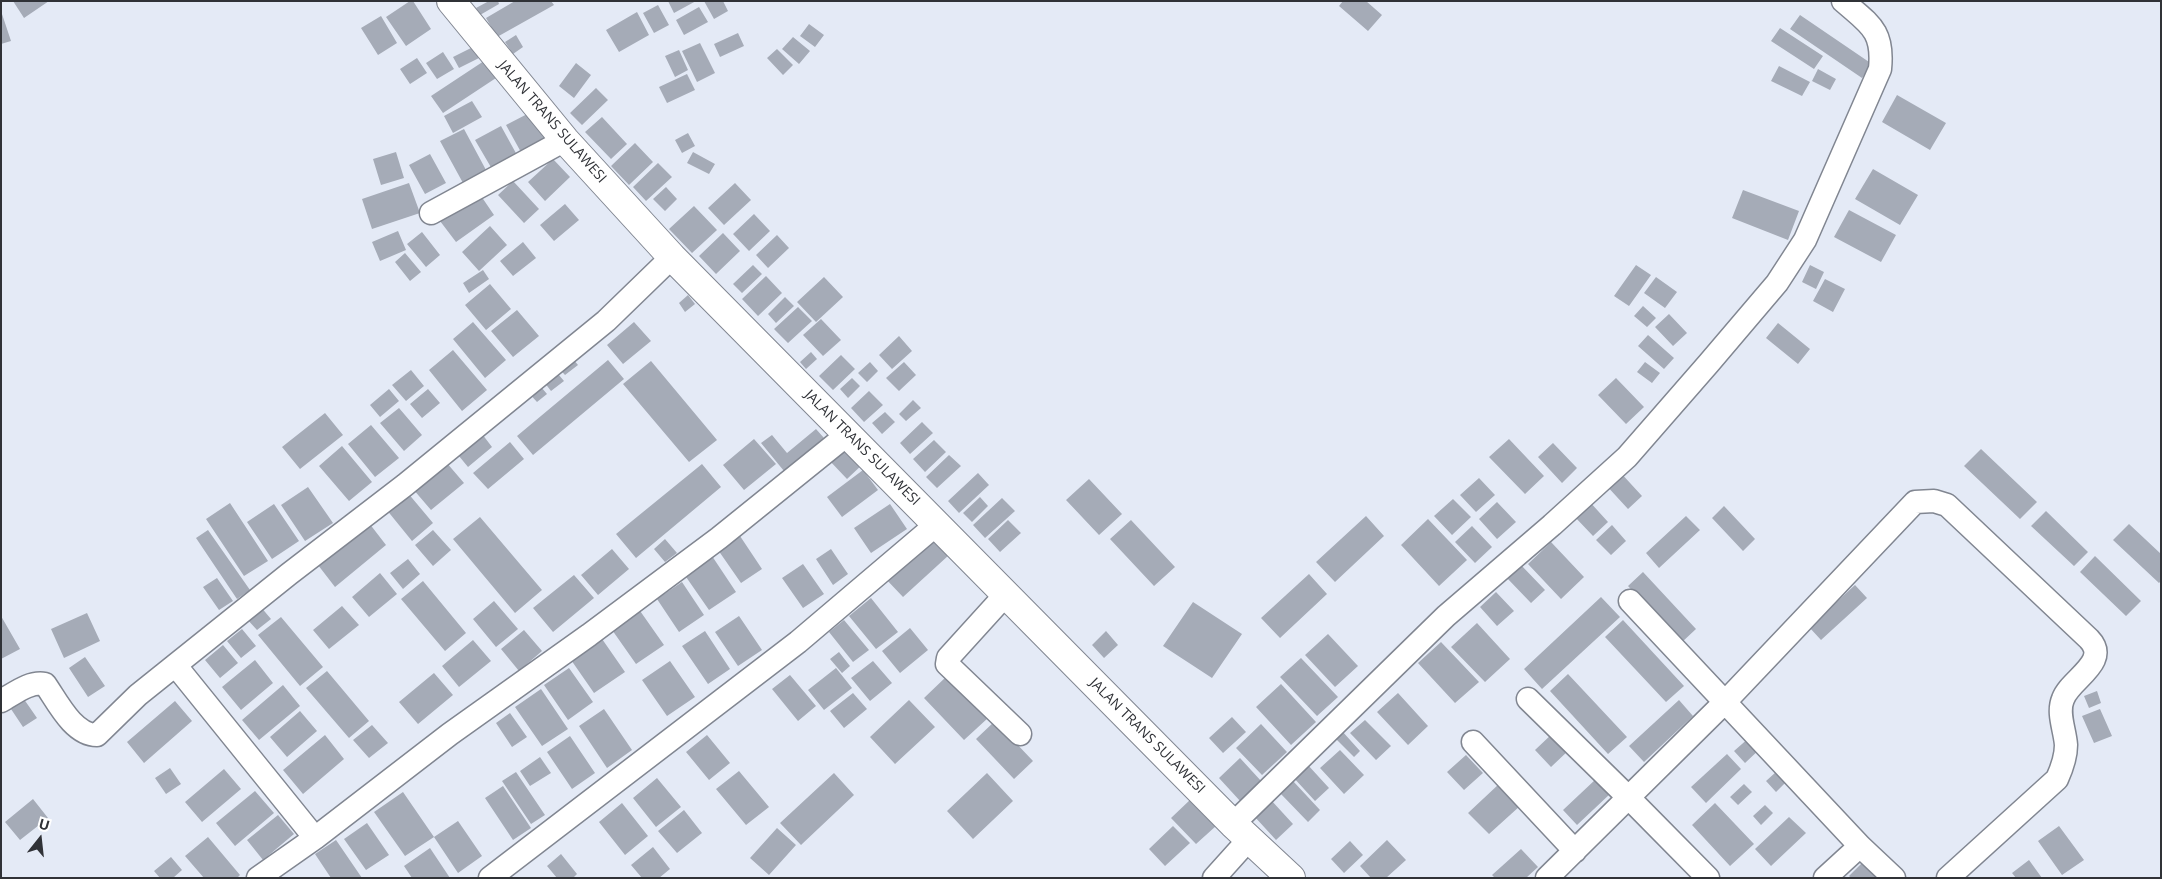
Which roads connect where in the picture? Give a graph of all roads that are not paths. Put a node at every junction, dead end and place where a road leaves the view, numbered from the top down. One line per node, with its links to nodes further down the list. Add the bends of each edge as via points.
1 (451, 1): 3 (highway, JALAN TRANS SULAWESI)
2 (1842, 1): 17 (street, via 1879,37 1880,69 1805,240 1777,283 1627,457 1446,616)
3 (565, 140): 4 (street); 5 (highway, JALAN TRANS SULAWESI)
4 (431, 213)
5 (672, 256): 6 (highway, JALAN TRANS SULAWESI); 10 (street, via 606,321)
6 (848, 434): 7 (highway, JALAN TRANS SULAWESI); 18 (street, via 720,538 450,734)
7 (937, 524): 8 (highway, JALAN TRANS SULAWESI); 22 (street, via 798,642)
8 (1006, 593): 14 (street, via 948,658 947,664); 17 (highway, JALAN TRANS SULAWESI)
9 (1630, 600): 13 (street)
10 (176, 666): 12 (street, via 138,695 97,734 91,735 76,726 45,684 30,685); 18 (street)
11 (1528, 699): 16 (street)
12 (1, 702)
13 (1725, 702): 16 (street); 19 (street); 29 (street, via 1915,502 1934,501 1947,505 2093,643 2095,656 2092,665 2068,689 2062,700 2066,745 2065,759 2057,779)
14 (1020, 734)
15 (1473, 742): 20 (street)
16 (1630, 798): 20 (street); 26 (street)
17 (1242, 831): 23 (street); 24 (highway, JALAN TRANS SULAWESI)
18 (315, 838): 21 (street)
19 (1860, 846): 27 (street); 28 (street)
20 (1575, 850): 25 (street)
21 (258, 878)
22 (490, 878)
23 (1214, 878)
24 (1291, 878)
25 (1547, 878)
26 (1708, 878)
27 (1825, 878)
28 (1894, 878)
29 (1948, 878)

